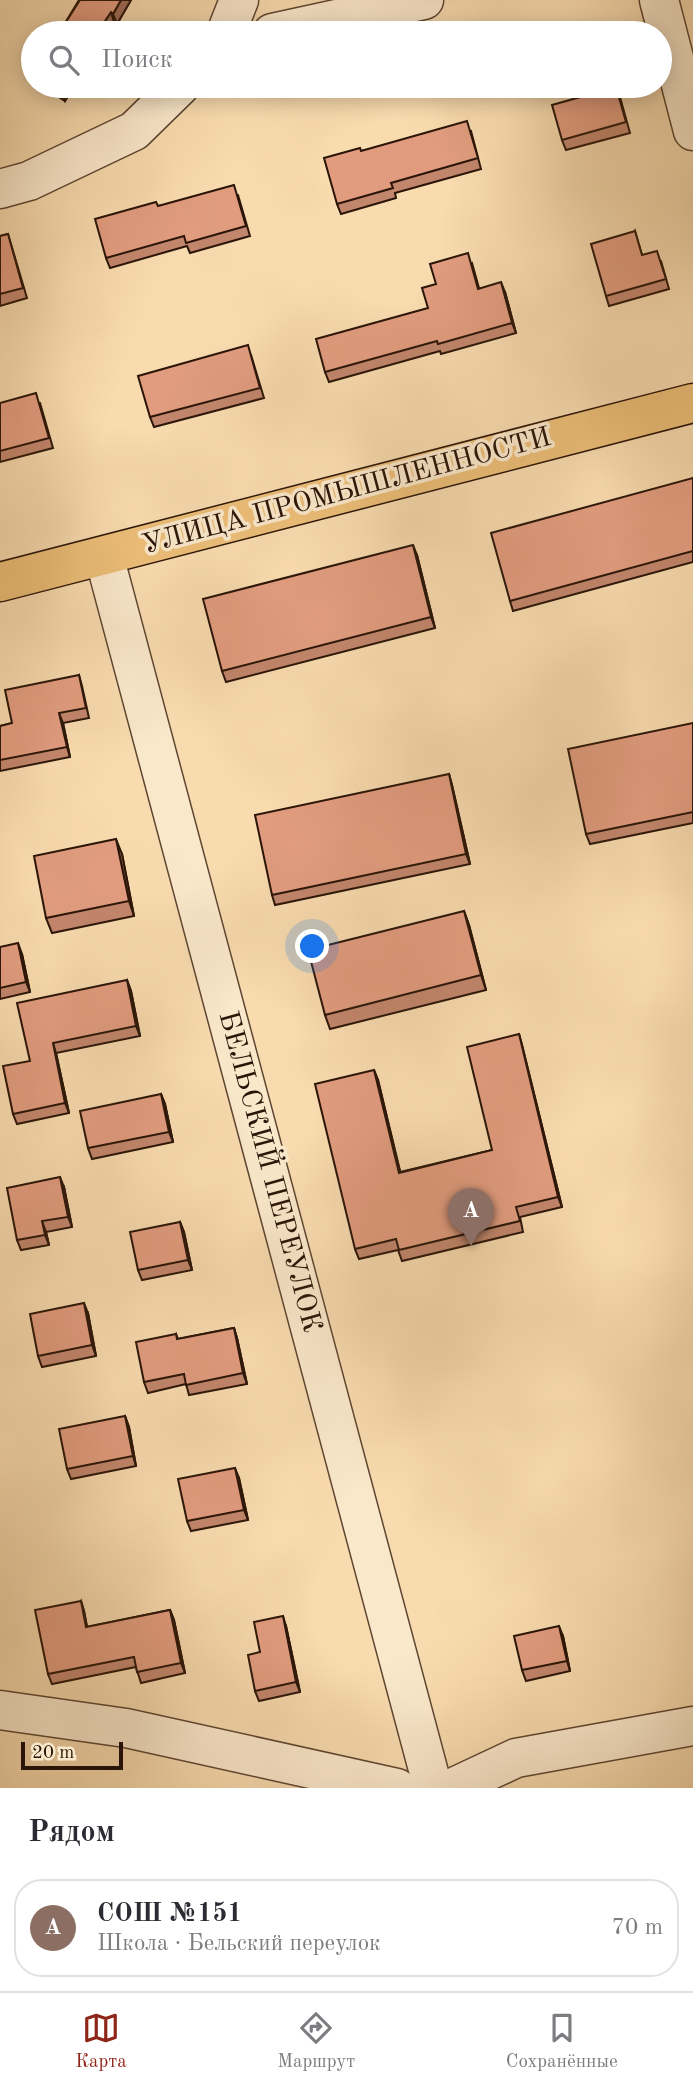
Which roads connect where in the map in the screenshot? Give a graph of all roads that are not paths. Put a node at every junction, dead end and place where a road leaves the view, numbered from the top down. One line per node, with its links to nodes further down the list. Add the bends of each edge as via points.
1 (239, 0): 4 (street)
2 (424, 0): 5 (street)
3 (659, 0): 6 (street)
4 (231, 21)
5 (327, 21)
6 (664, 21)
7 (672, 50): 9 (street)
8 (168, 98): 10 (street, via 134,131 29,181)
9 (693, 131)
10 (0, 189)
11 (693, 402): 12 (main road, УЛИЦА ПРОМЫШЛЕННОСТИ)
12 (103, 556): 13 (main road, УЛИЦА ПРОМЫШЛЕННОСТИ); 17 (street, БЕЛЬСКИЙ ПЕРЕУЛОК)
13 (0, 582)
14 (0, 1710): 16 (street, via 125,1728)
15 (693, 1726): 18 (street, via 516,1758)
16 (397, 1788)
17 (433, 1788)
18 (452, 1788)

